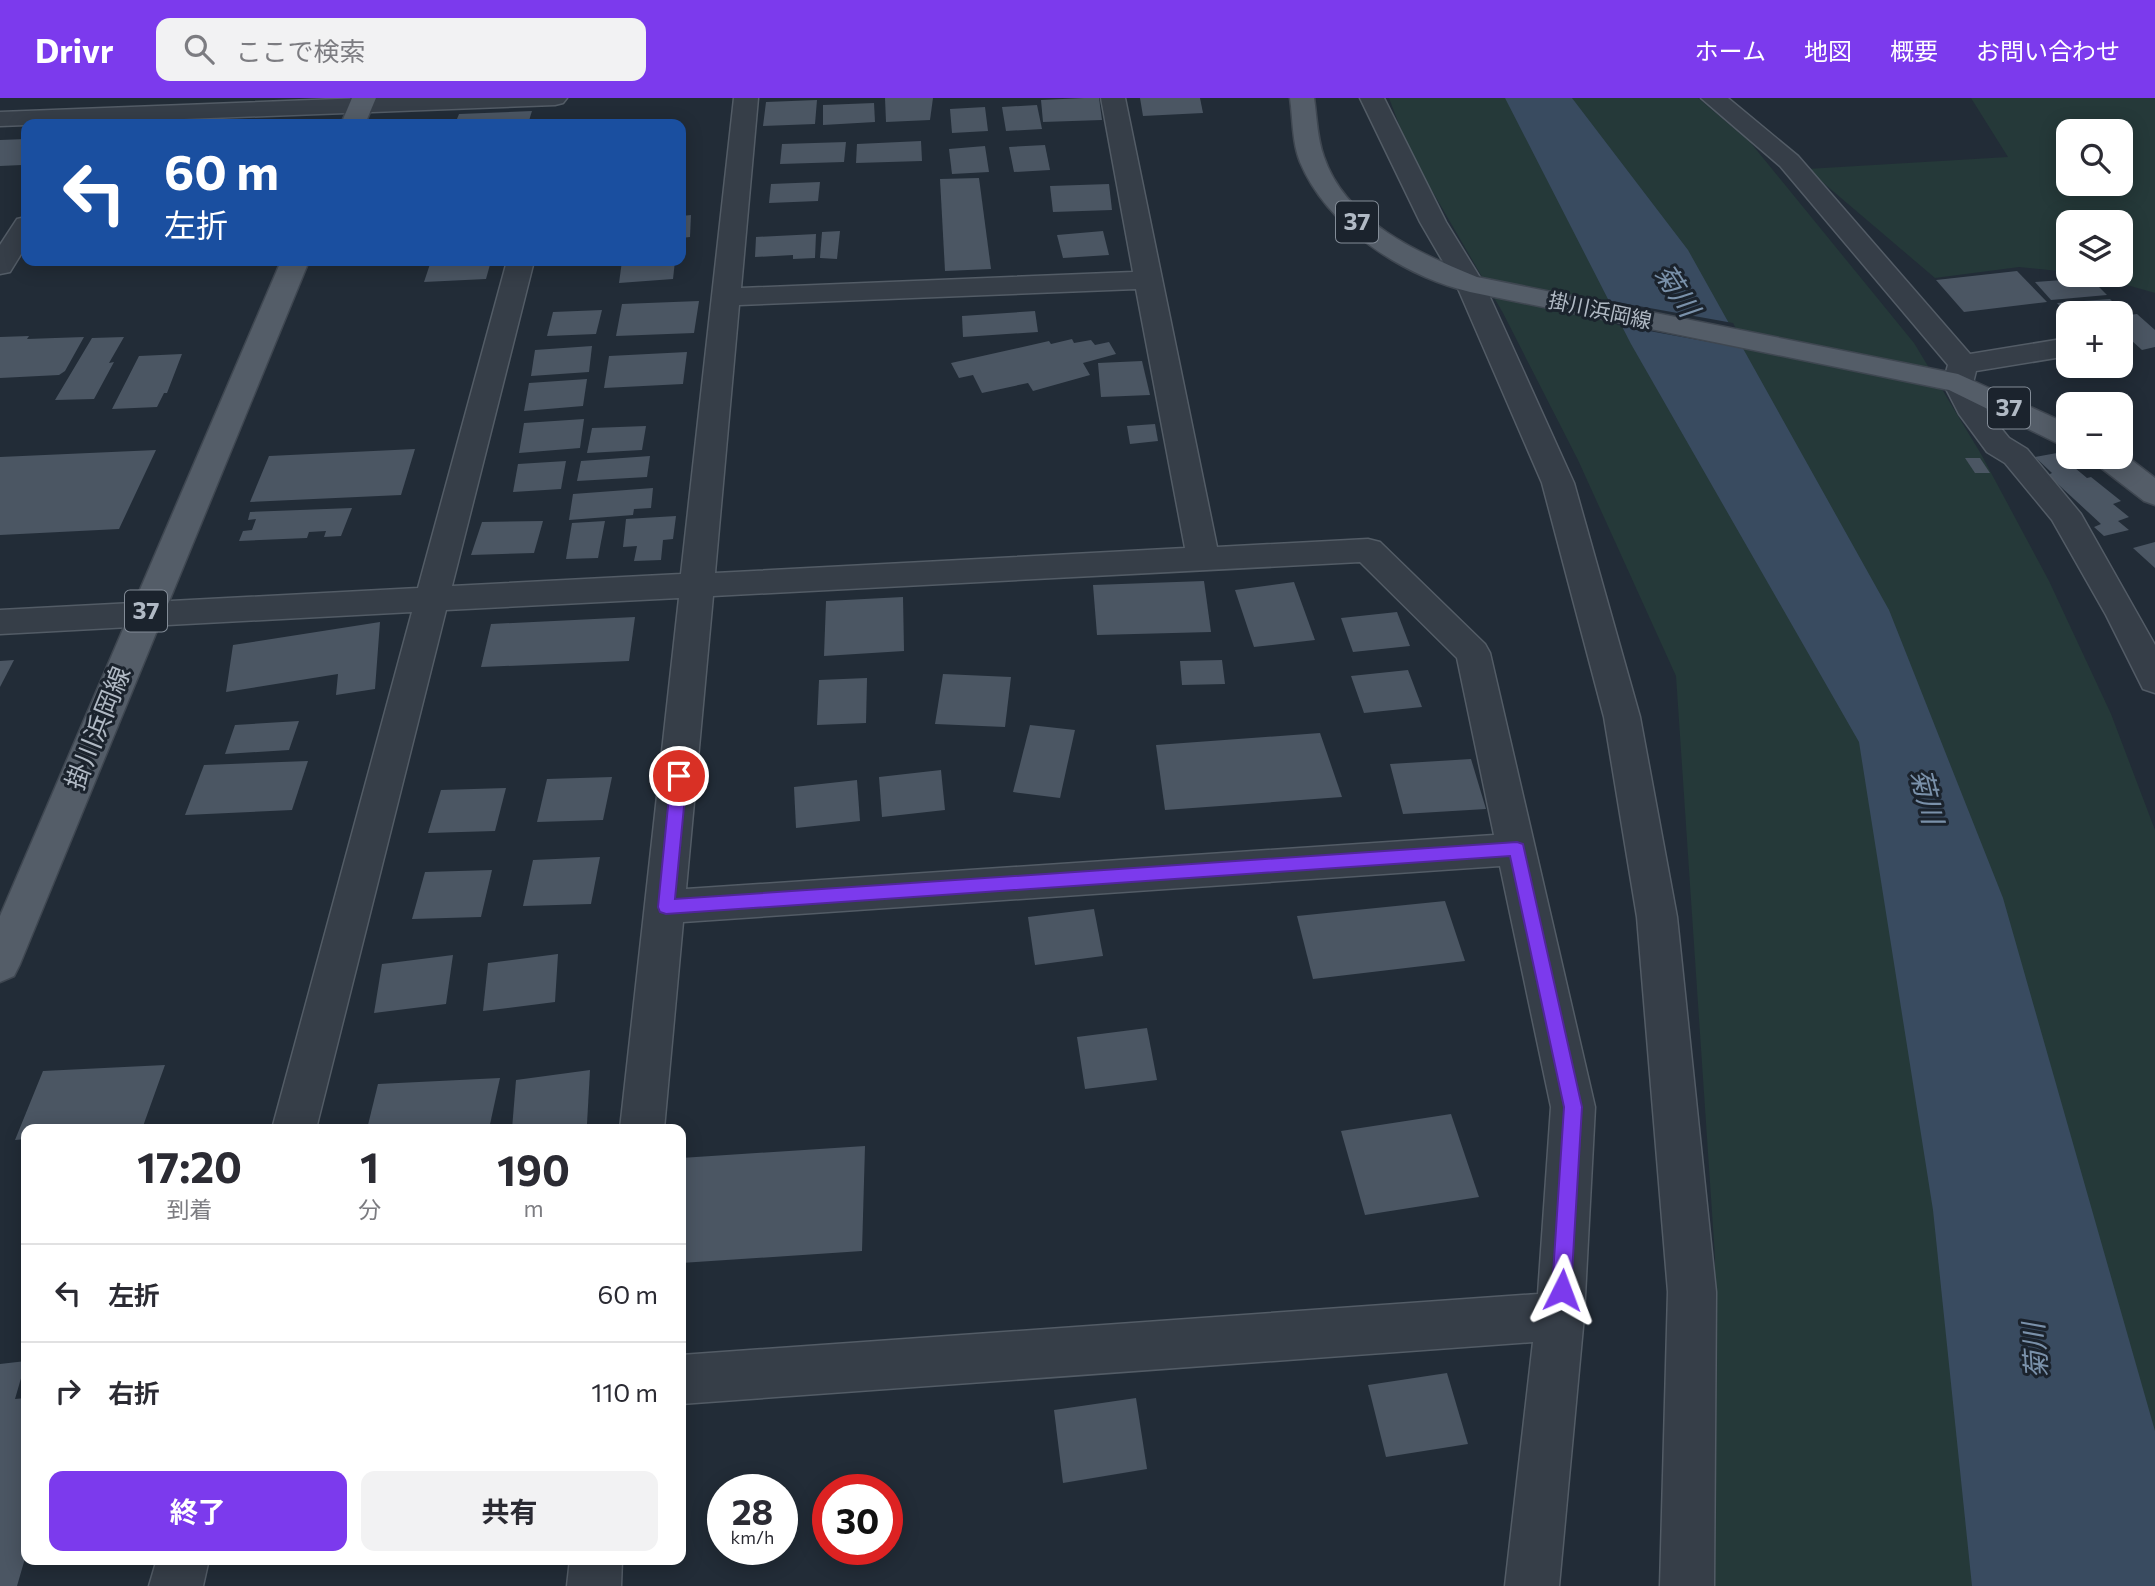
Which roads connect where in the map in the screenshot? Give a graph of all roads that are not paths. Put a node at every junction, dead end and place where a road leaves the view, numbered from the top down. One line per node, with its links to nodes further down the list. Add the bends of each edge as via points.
1 (555, 98): 8 (street)
2 (563, 98): 11 (street)
3 (746, 98): 18 (street)
4 (1113, 98): 16 (street)
5 (1302, 98): 17 (main road, 掛川浜岡線 / 37, via 1311,160 1329,196 1359,224 1423,265)
6 (1371, 98): 17 (street, via 1433,222)
7 (1713, 98): 20 (street, via 1789,161)
8 (360, 109): 9 (street)
9 (99, 113): 10 (street)
10 (0, 119)
11 (557, 119)
12 (14, 236): 13 (street)
13 (0, 266)
14 (293, 266): 27 (main road, 掛川浜岡線 / 37)
15 (519, 266): 26 (street)
16 (1149, 280): 18 (street); 24 (street)
17 (1476, 285): 20 (main road, 掛川浜岡線 / 37); 42 (street, via 1558,483 1622,717 1657,916 1692,1292)
18 (726, 297): 25 (street)
19 (2056, 350): 20 (street)
20 (1956, 376): 21 (main road, 掛川浜岡線 / 37); 29 (street, via 1974,414 1998,445 2016,456 2065,514)
21 (2056, 430)
22 (2123, 469): 23 (main road)
23 (2155, 494)
24 (1203, 558): 25 (street); 30 (street, via 1368,550 1474,653)
25 (698, 585): 26 (street); 31 (street)
26 (430, 597): 27 (street); 33 (street)
27 (145, 614): 28 (street); 32 (main road, 掛川浜岡線 / 37)
28 (0, 622)
29 (2155, 680)
30 (1517, 849): 31 (street); 35 (street, via 1573,1107)
31 (666, 907): 34 (street)
32 (0, 964)
33 (294, 1124)
34 (643, 1124)
35 (1560, 1316): 36 (street); 41 (street)
36 (686, 1380)
37 (181, 1565): 39 (street)
38 (596, 1565): 40 (street)
39 (176, 1586)
40 (594, 1586)
41 (1532, 1586)
42 (1687, 1586)

